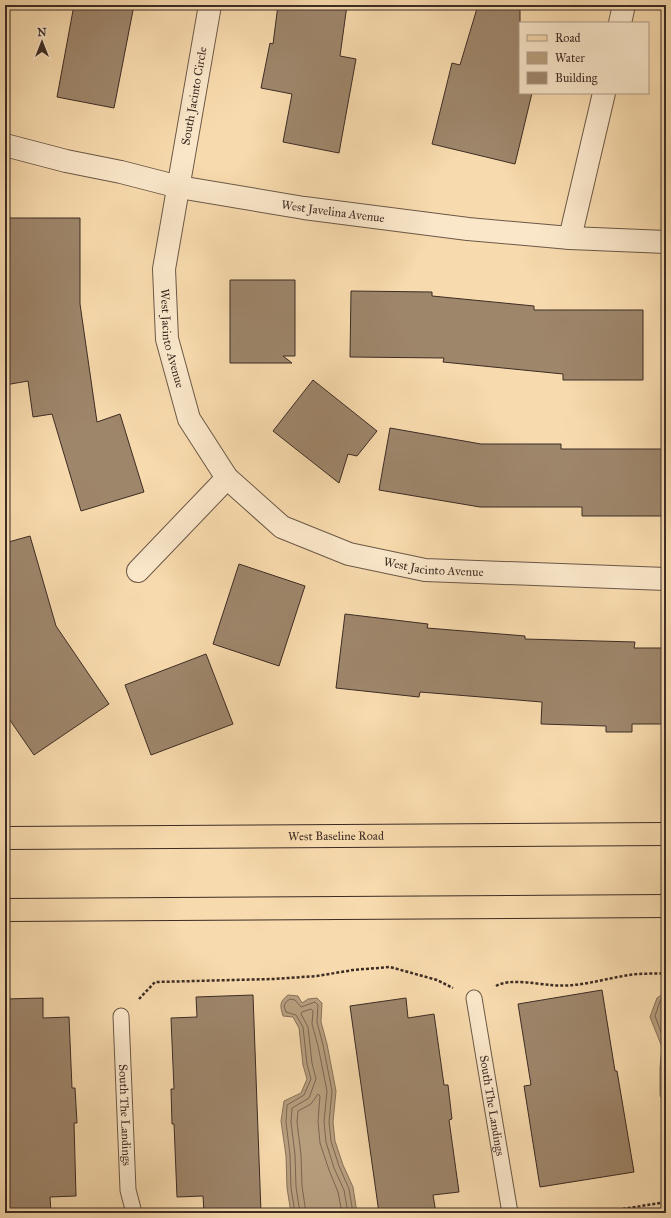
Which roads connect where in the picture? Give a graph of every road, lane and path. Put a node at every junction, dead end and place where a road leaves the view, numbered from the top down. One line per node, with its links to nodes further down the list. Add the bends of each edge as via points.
1 (210, 5): 6 (street, South Jacinto Circle)
2 (624, 5): 3 (street)
3 (620, 22)
4 (604, 94): 7 (street)
5 (5, 145): 6 (street, West Javelina Avenue)
6 (179, 187): 7 (street, West Javelina Avenue, via 304,208 468,229); 9 (street, West Jacinto Avenue, via 164,269 166,339 189,419)
7 (570, 238): 8 (street, West Javelina Avenue)
8 (666, 242)
9 (227, 478): 10 (street); 11 (street, West Jacinto Avenue, via 282,527 349,554 425,570)
10 (138, 571)
11 (666, 579)
12 (666, 834): 13 (main road, West Baseline Road)
13 (5, 838)
14 (666, 906): 15 (main road)
15 (5, 910)
16 (666, 973): 17 (path, via 630,975 585,984 500,984)
17 (474, 998): 18 (path, via 437,980 390,967 274,980 155,982); 21 (lane, South The Landings)
18 (121, 1016): 20 (lane, South The Landings, via 128,1190)
19 (666, 1202): 22 (path)
20 (134, 1213)
21 (510, 1213)
22 (598, 1213)

